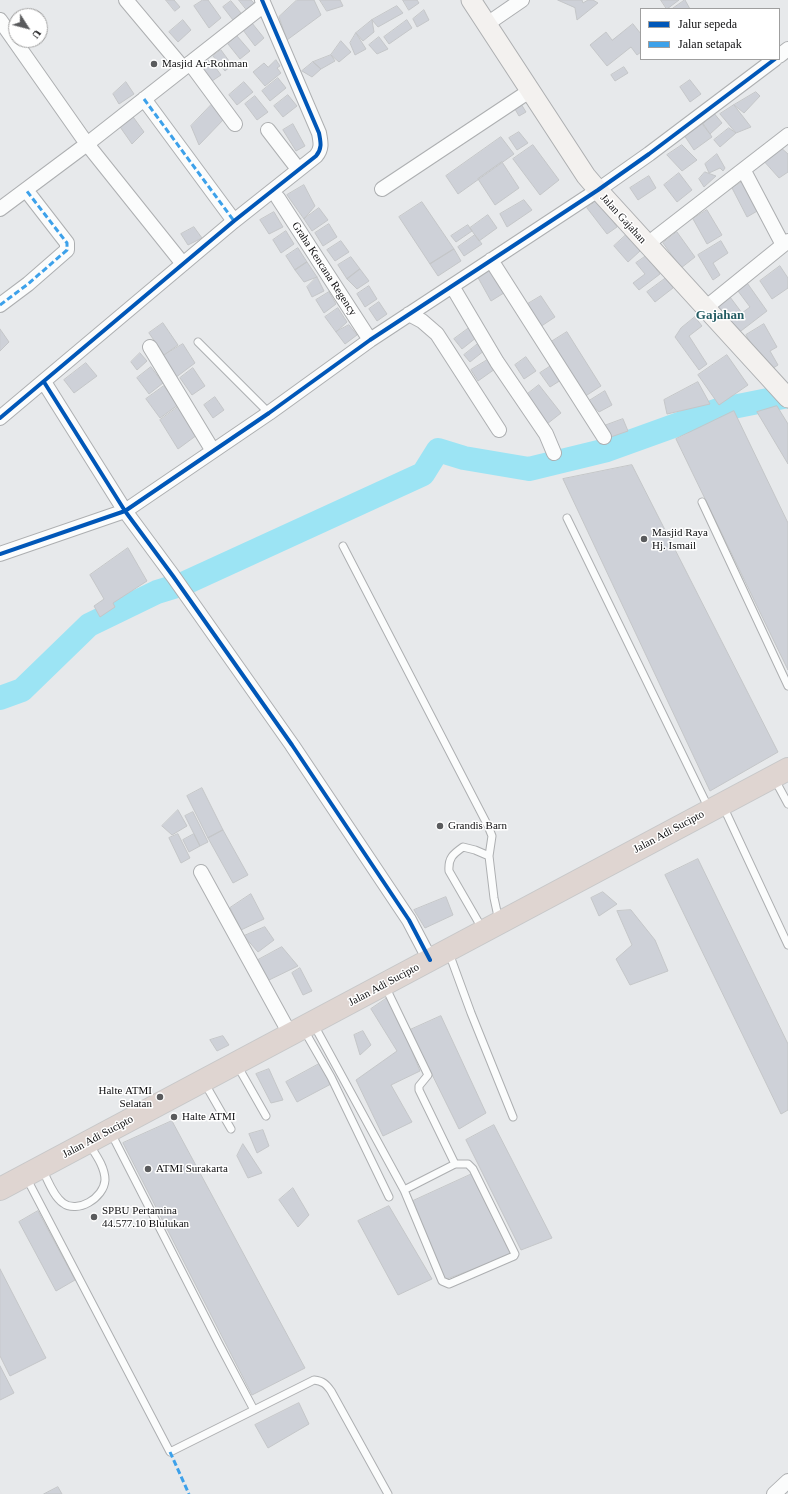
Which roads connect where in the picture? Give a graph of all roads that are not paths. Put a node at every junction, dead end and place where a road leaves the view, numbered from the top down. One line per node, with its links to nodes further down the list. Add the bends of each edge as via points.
1 (126, 0): 8 (street)
2 (471, 0): 6 (street, Jalan Gajahan)
3 (522, 0): 6 (street)
4 (263, 2): 8 (street); 15 (street, via 319,133 320,151)
5 (0, 21): 14 (street)
6 (487, 24): 9 (street, Jalan Gajahan)
7 (774, 60): 19 (street)
8 (186, 65): 10 (street); 11 (street)
9 (530, 90): 17 (street); 19 (street, Jalan Gajahan, via 586,176)
10 (144, 99): 14 (street); 22 (street)
11 (234, 124)
12 (268, 130): 15 (street)
13 (788, 135): 16 (street)
14 (87, 144): 18 (street); 26 (street)
15 (298, 169): 22 (street)
16 (744, 170): 23 (street); 24 (street)
17 (382, 189)
18 (26, 190): 21 (street); 28 (street, via 67,243 67,250)
19 (598, 190): 24 (street, Jalan Gajahan); 25 (street)
20 (278, 198): 31 (street, Graha Kencana Regency)
21 (0, 209)
22 (234, 221): 26 (street)
23 (786, 243): 29 (street)
24 (646, 245): 29 (street, Jalan Gajahan)
25 (491, 260): 27 (street); 39 (street)
26 (183, 264): 34 (street)
27 (452, 286): 30 (street); 41 (street, via 497,362 546,434)
28 (0, 305)
29 (704, 309): 35 (street, Jalan Gajahan)
30 (409, 314): 31 (street); 38 (street, via 437,334)
31 (370, 340): 37 (street)
32 (198, 342): 37 (lane)
33 (150, 347): 40 (street)
34 (44, 382): 36 (street); 43 (street)
35 (783, 393)
36 (2, 412)
37 (269, 413): 40 (street)
38 (499, 430)
39 (604, 437)
40 (213, 451): 43 (street)
41 (554, 453)
42 (702, 502): 47 (lane)
43 (124, 511): 46 (street); 55 (street, via 292,745 420,939)
44 (567, 518): 50 (lane)
45 (343, 546): 51 (lane, via 488,826 492,836)
46 (0, 554)
47 (788, 686)
48 (781, 773): 49 (lane); 50 (highway, Jalan Adi Sucipto)
49 (788, 804)
50 (716, 807): 53 (highway, Jalan Adi Sucipto); 54 (lane)
51 (489, 856): 53 (lane, via 494,898); 53 (lane, via 463,847 451,856 448,871)
52 (201, 872): 57 (street)
53 (492, 927): 55 (highway, Jalan Adi Sucipto)
54 (788, 945)
55 (439, 955): 56 (highway, Jalan Adi Sucipto); 61 (lane, via 471,1013)
56 (384, 984): 57 (highway, Jalan Adi Sucipto); 65 (lane, via 428,1075 418,1088)
57 (302, 1028): 58 (highway, Jalan Adi Sucipto); 68 (lane); 69 (lane, via 331,1077)
58 (236, 1064): 59 (highway, Jalan Adi Sucipto); 60 (lane)
59 (203, 1081): 62 (lane); 63 (highway, Jalan Adi Sucipto)
60 (266, 1116)
61 (513, 1117)
62 (231, 1129)
63 (110, 1131): 64 (highway, Jalan Adi Sucipto); 70 (lane)
64 (88, 1142): 66 (highway, Jalan Adi Sucipto); 66 (lane, via 99,1161 105,1179 98,1194 86,1203 75,1207 62,1203)
65 (455, 1164): 68 (lane); 68 (lane, via 468,1164 473,1169 515,1254 512,1258 449,1284 445,1283)
66 (33, 1171): 67 (highway, Jalan Adi Sucipto); 70 (lane, via 170,1452)
67 (0, 1189)
68 (404, 1190)
69 (389, 1196)
70 (254, 1410): 72 (lane, via 314,1380 326,1384)
71 (788, 1481): 73 (street)
72 (388, 1494)
73 (774, 1494)

